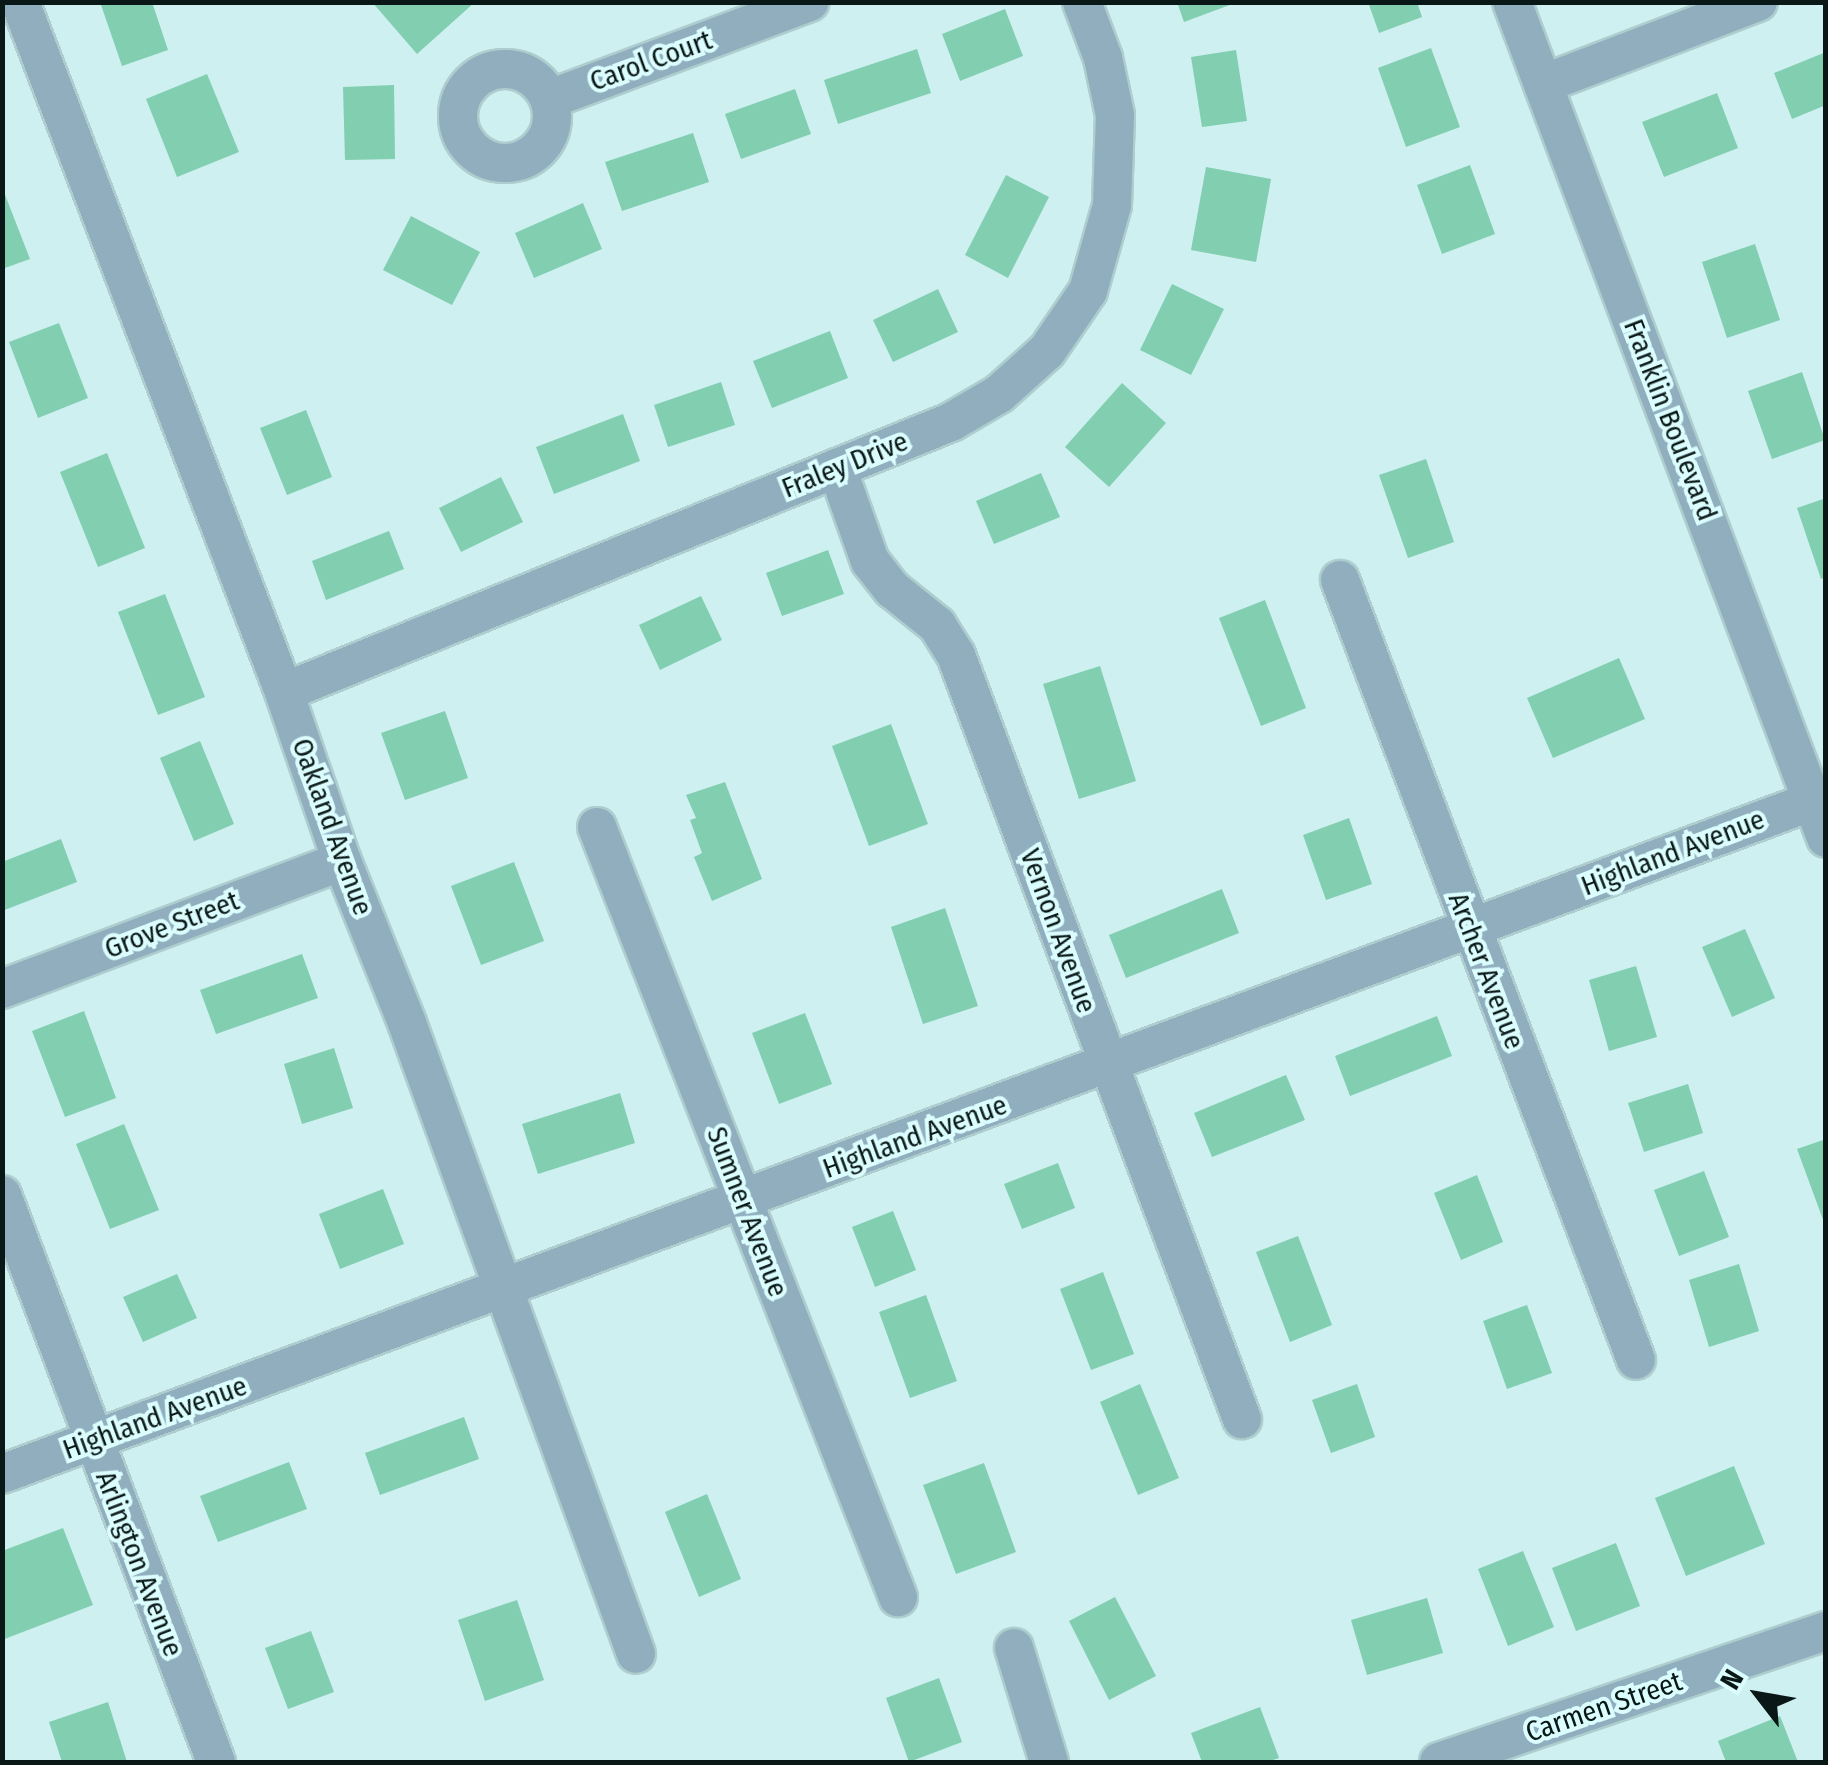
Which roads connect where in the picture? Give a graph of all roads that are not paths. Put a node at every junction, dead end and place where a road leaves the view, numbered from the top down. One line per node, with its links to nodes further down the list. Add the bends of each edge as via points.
1 (20, 2): 10 (street, Oakland Avenue)
2 (808, 2): 7 (street, Carol Court)
3 (1082, 2): 8 (street, Fraley Drive, via 1103,58 1117,163 1088,291 1047,351 999,394 951,422)
4 (1512, 2): 6 (street, Franklin Boulevard)
5 (1758, 2): 6 (street)
6 (1543, 84): 11 (street, Franklin Boulevard)
7 (550, 99)
8 (837, 468): 10 (street, Fraley Drive); 17 (street, Vernon Avenue, via 870,561 937,625 956,655)
9 (1340, 580): 15 (street, Archer Avenue)
10 (284, 692): 14 (street, Oakland Avenue)
11 (1818, 799): 13 (street, Franklin Boulevard); 15 (street, Highland Avenue)
12 (597, 827): 19 (street, Sumner Avenue)
13 (1826, 838)
14 (342, 861): 16 (street, Grove Street); 20 (street, Oakland Avenue)
15 (1470, 930): 17 (street, Highland Avenue); 21 (street, Archer Avenue)
16 (2, 988)
17 (1108, 1066): 19 (street, Highland Avenue); 22 (street, Vernon Avenue)
18 (2, 1195): 23 (street, Arlington Avenue)
19 (742, 1200): 20 (street, Highland Avenue); 25 (street, Sumner Avenue)
20 (506, 1290): 23 (street, Highland Avenue); 28 (street, Oakland Avenue)
21 (1636, 1360)
22 (1242, 1419)
23 (92, 1442): 24 (street, Highland Avenue); 29 (street, Arlington Avenue)
24 (2, 1474)
25 (898, 1597)
26 (1826, 1631): 31 (street, Carmen Street)
27 (1014, 1648): 30 (street)
28 (636, 1654)
29 (216, 1762)
30 (1050, 1762)
31 (1440, 1762)

